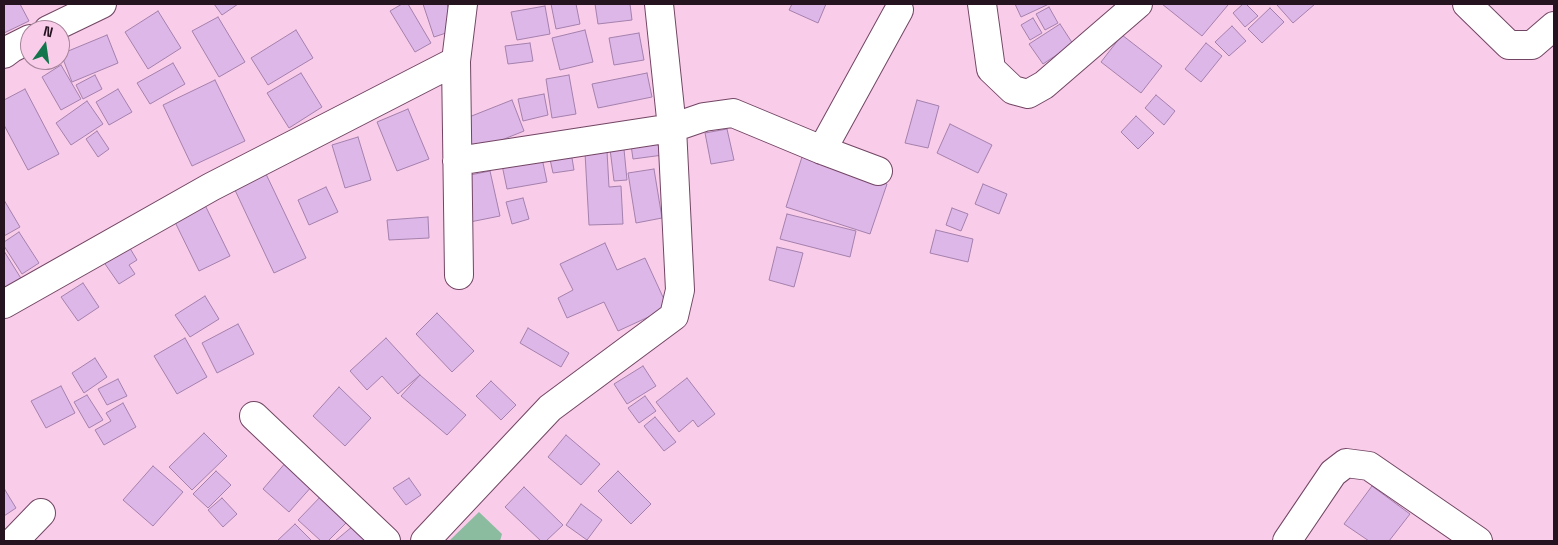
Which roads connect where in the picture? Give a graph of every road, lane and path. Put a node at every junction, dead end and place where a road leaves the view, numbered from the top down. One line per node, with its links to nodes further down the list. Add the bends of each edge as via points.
1 (102, 4): 8 (street)
2 (463, 4): 12 (street)
3 (659, 4): 13 (street)
4 (982, 4): 5 (street, via 990,69 1013,90 1028,94 1044,85)
5 (1138, 4)
6 (1467, 4): 9 (street, via 1508,45 1532,45)
7 (899, 10): 14 (street)
8 (69, 20)
9 (1554, 26)
10 (20, 44): 11 (street)
11 (4, 54)
12 (456, 61): 15 (street); 18 (street, via 211,187)
13 (672, 128): 14 (street, via 704,117 733,113); 15 (street); 23 (street, via 680,290 674,316 550,408)
14 (822, 150): 16 (street)
15 (457, 161): 17 (street)
16 (878, 171)
17 (459, 275)
18 (4, 304)
19 (254, 416): 22 (street)
20 (41, 513): 21 (street)
21 (14, 541)
22 (386, 541)
23 (424, 541)
24 (1287, 541): 25 (street, via 1333,473 1346,463 1369,466)
25 (1478, 541)

